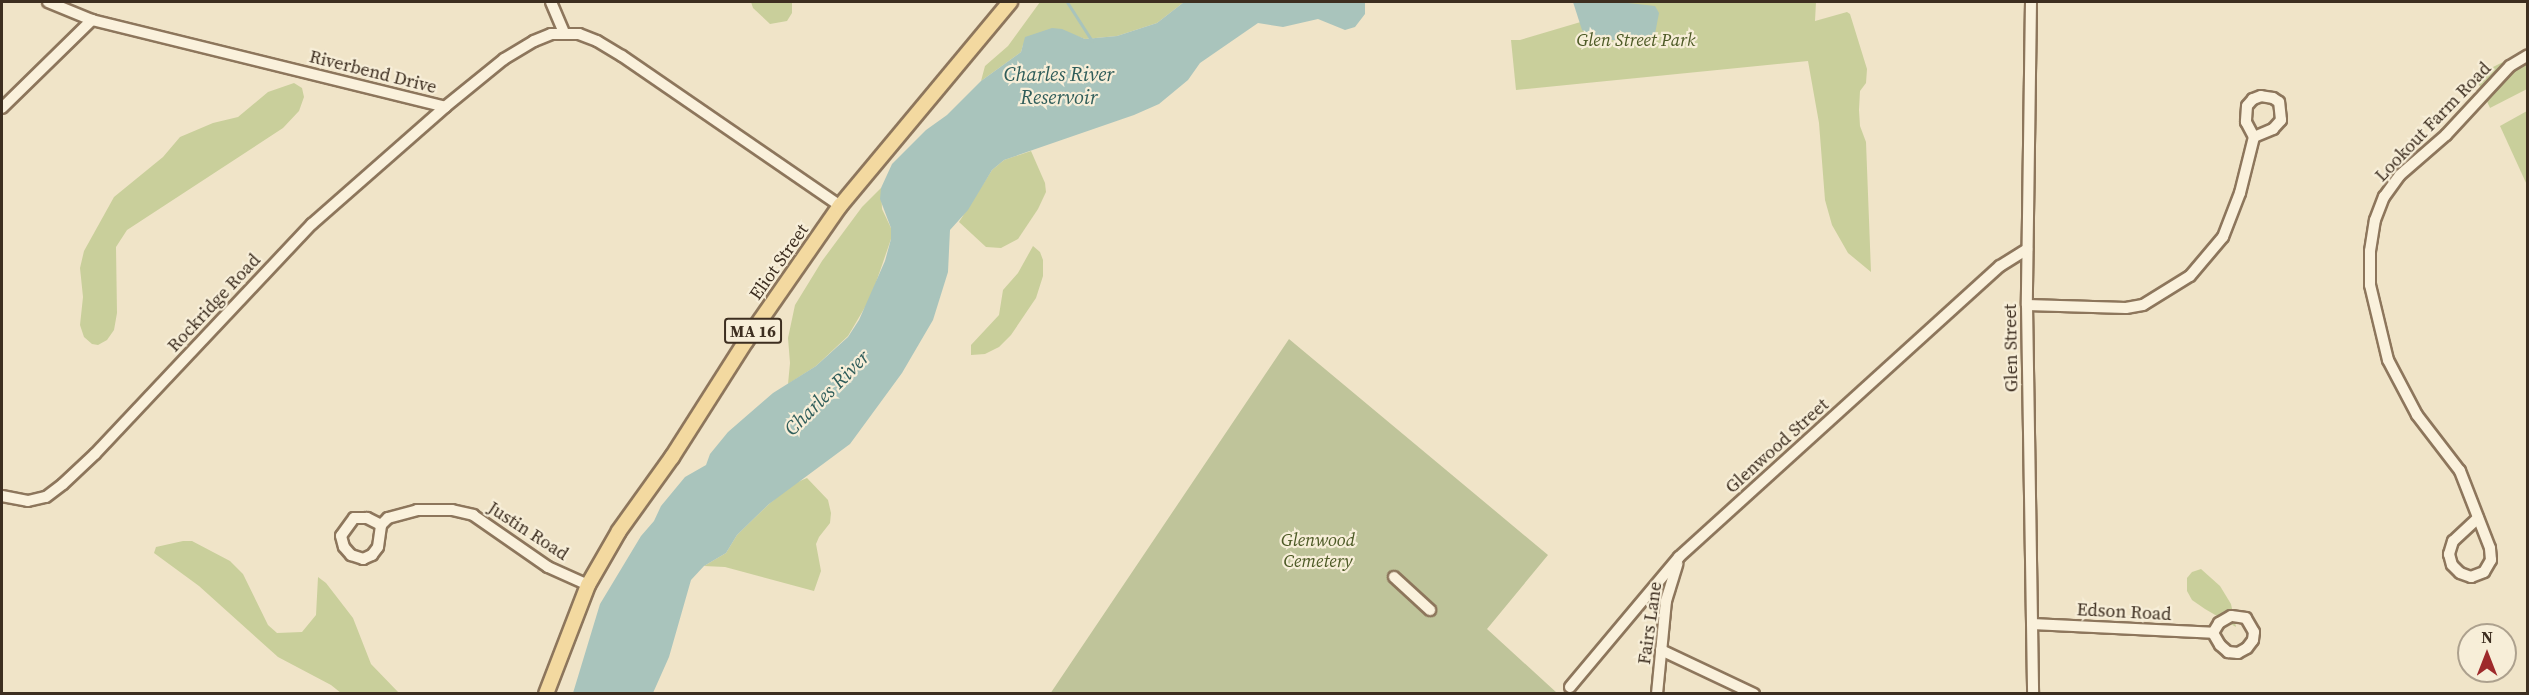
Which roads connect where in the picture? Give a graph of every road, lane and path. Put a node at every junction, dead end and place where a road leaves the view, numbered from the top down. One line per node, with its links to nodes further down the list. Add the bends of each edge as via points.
1 (48, 2): 5 (street, Riverbend Drive)
2 (551, 2): 6 (street)
3 (1010, 2): 11 (main road, Eliot Street / MA 16)
4 (2031, 2): 12 (street, Glen Street)
5 (92, 20): 8 (street, Riverbend Drive); 9 (street)
6 (564, 33): 8 (street, Riverbend Drive, via 534,41 504,59); 11 (street, Riverbend Drive, via 597,41 622,56)
7 (2528, 55): 15 (street, Lookout Farm Road, via 2511,66 2452,129 2400,175 2384,197 2370,251 2370,285 2388,360 2416,415 2460,471)
8 (445, 107): 14 (street, Rockridge Road, via 312,225 63,484 46,496 28,501)
9 (2, 108)
10 (2254, 137): 13 (street, via 2240,193 2223,237 2190,276 2144,305)
11 (840, 206): 19 (main road, Eliot Street / MA 16, via 620,531)
12 (2027, 249): 13 (street, Glen Street); 17 (street, Glenwood Street, via 2000,266)
13 (2027, 305): 21 (street, Glen Street)
14 (2, 496)
15 (2478, 518): 15 (street, Lookout Farm Road, via 2491,560 2484,572 2471,577 2460,573 2449,555 2453,541)
16 (381, 525): 19 (street, Justin Road, via 388,518 417,510 452,510 473,515 548,567)
17 (1679, 557): 23 (street, Fairs Lane, via 1666,601); 24 (street, Glenwood Street)
18 (1394, 577): 20 (street)
19 (588, 585): 25 (main road, Eliot Street / MA 16)
20 (1430, 610)
21 (2032, 624): 22 (street, Edson Road); 28 (street, Glen Street)
22 (2213, 633)
23 (1661, 650): 26 (street, Fairs Lane); 27 (street)
24 (1570, 687)
25 (546, 693)
26 (1657, 693)
27 (1754, 693)
28 (2033, 693)

